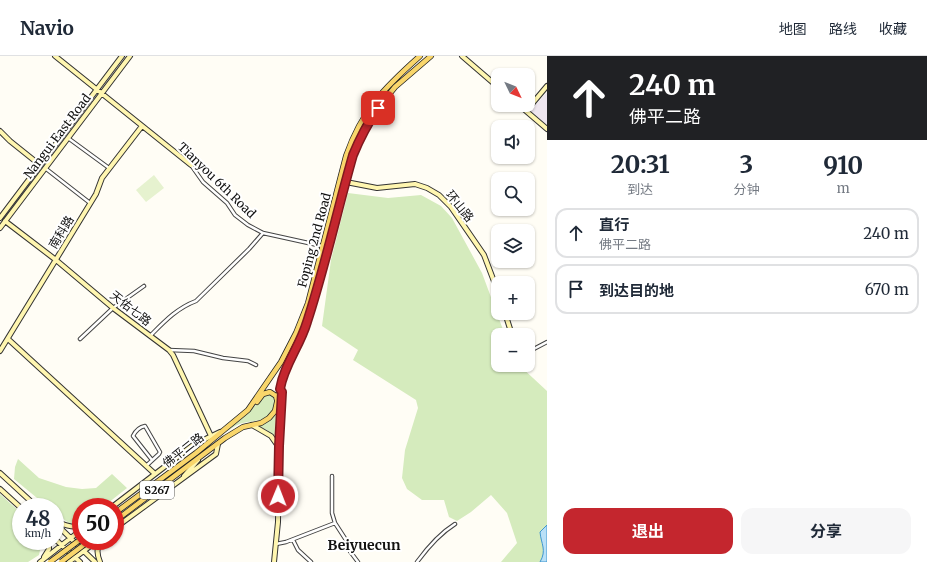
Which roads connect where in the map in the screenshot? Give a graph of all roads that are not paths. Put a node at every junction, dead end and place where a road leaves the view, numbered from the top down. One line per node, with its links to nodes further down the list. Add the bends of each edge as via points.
1 (55, 56): 9 (main road, Tianyou 6th Road)
2 (122, 56): 9 (main road, Nangui East Road)
3 (130, 56): 10 (main road, Nangui East Road)
4 (420, 56): 27 (main road, Foping 2nd Road, via 384,89 353,136)
5 (431, 56): 21 (main road, via 395,88 367,124 359,139)
6 (462, 56): 7 (main road)
7 (491, 81)
8 (547, 86): 11 (main road)
9 (97, 91): 10 (main road, Tianyou 6th Road); 17 (main road, Nangui East Road)
10 (102, 94): 13 (main road, Tianyou 6th Road); 16 (main road, Nangui East Road)
11 (535, 100)
12 (527, 112): 14 (main road)
13 (142, 126): 18 (main road, Tianyou 6th Road); 20 (main road, 南科路)
14 (547, 129)
15 (0, 131): 17 (main road)
16 (68, 138): 19 (main road, Nangui East Road); 20 (street)
17 (40, 165): 23 (main road, Nangui East Road)
18 (191, 165): 26 (street, Tianyou 6th Road, via 203,182 227,203 235,214)
19 (45, 168): 22 (street); 24 (main road, Nangui East Road)
20 (110, 168): 22 (main road, 南科路)
21 (346, 182): 29 (main road, 环山路, via 377,188 415,184 439,195 451,207 484,256); 40 (main road, via 307,324 284,371)
22 (90, 203): 28 (main road, 南科路)
23 (0, 218)
24 (5, 221): 25 (main road, Nangui East Road); 28 (main road, 天佑七路)
25 (0, 228)
26 (263, 233): 27 (street, Tianyou 6th Road); 32 (street, via 196,301 175,312)
27 (322, 246): 42 (main road, Foping 2nd Road, via 308,303 289,348)
28 (56, 260): 31 (main road, 天佑七路); 33 (main road, 南科路)
29 (492, 276)
30 (144, 286): 31 (street)
31 (113, 308): 32 (main road, 天佑七路); 34 (street)
32 (150, 336): 37 (main road, 天佑七路)
33 (8, 339): 38 (main road, 南科路); 52 (main road)
34 (80, 339)
35 (547, 342): 36 (street)
36 (535, 348)
37 (169, 350): 39 (street, via 248,361); 45 (main road, 天佑七路)
38 (0, 351)
39 (256, 365)
40 (280, 389): 41 (main road); 47 (main road, via 282,392)
41 (277, 401): 42 (main road, via 272,392 267,392); 43 (main road, via 275,411 269,418)
42 (248, 410): 44 (main road, Foping 2nd Road)
43 (252, 425): 46 (main road, S267); 47 (main road, via 271,436)
44 (224, 430): 45 (main road); 61 (main road, 佛平二路 / S267)
45 (211, 436): 54 (main road, via 193,445)
46 (218, 444): 48 (main road, S267); 51 (main road, via 216,454)
47 (279, 446): 70 (main road)
48 (206, 453): 49 (main road, S267); 51 (main road)
49 (200, 458): 56 (main road); 62 (main road, 佛平二路 / S267)
50 (152, 460): 50 (street, via 160,452 145,426 140,427 133,436); 52 (street)
51 (203, 464): 56 (main road)
52 (146, 466): 54 (main road)
53 (0, 473): 58 (main road)
54 (155, 474): 59 (main road)
55 (332, 476): 64 (street, via 332,513)
56 (179, 482): 63 (main road)
57 (0, 489): 60 (main road)
58 (27, 498)
59 (124, 498)
60 (12, 500)
61 (124, 507)
62 (124, 515)
63 (124, 522)
64 (335, 523): 68 (street); 89 (street)
65 (455, 524): 90 (street, via 445,530)
66 (64, 531): 67 (main road)
67 (71, 538): 69 (main road); 77 (main road)
68 (293, 540): 70 (street); 88 (street, via 298,550)
69 (64, 543)
70 (276, 544): 87 (main road)
71 (72, 546): 80 (main road, bridge)
72 (64, 547): 78 (main road)
73 (48, 550): 79 (main road)
74 (55, 550): 79 (main road)
75 (77, 550): 82 (main road, bridge)
76 (98, 550): 86 (main road)
77 (83, 551): 78 (main road); 85 (main road)
78 (75, 558): 83 (main road); 84 (main road)
79 (41, 561): 81 (main road, via 52,558)
80 (50, 562)
81 (57, 562)
82 (61, 562)
83 (68, 562)
84 (80, 562)
85 (95, 562)
86 (100, 562)
87 (274, 562)
88 (311, 562)
89 (358, 562)
90 (417, 562)

